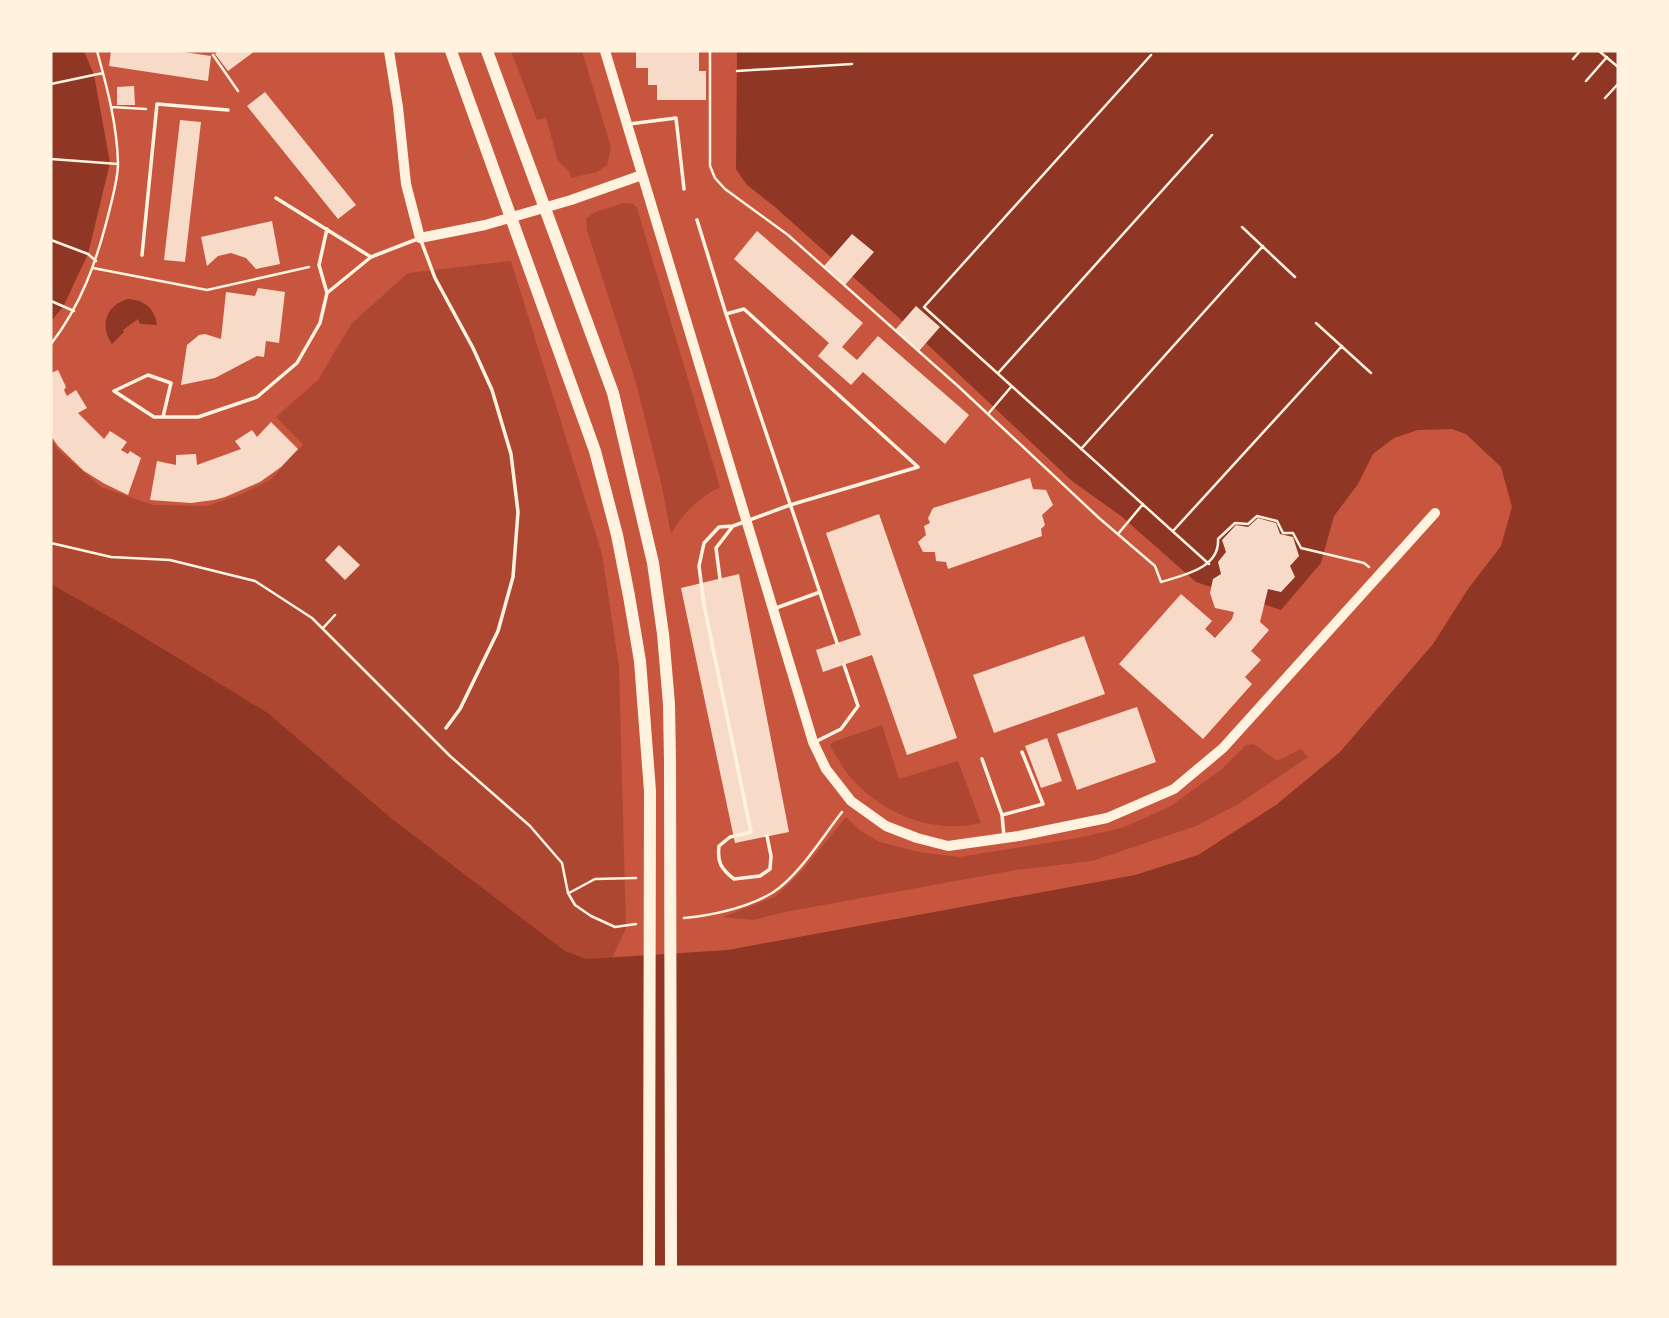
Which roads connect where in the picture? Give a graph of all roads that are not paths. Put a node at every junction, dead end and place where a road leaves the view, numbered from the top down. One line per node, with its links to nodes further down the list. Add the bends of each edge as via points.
1 (388, 51): 14 (street, via 406,184)
2 (452, 51): 11 (main road)
3 (487, 51): 10 (main road)
4 (605, 51): 6 (street)
5 (228, 110): 15 (lane, via 157,104)
6 (626, 124): 7 (street); 8 (lane, via 676,118)
7 (642, 175): 10 (street); 22 (street)
8 (684, 189)
9 (276, 198): 13 (lane)
10 (545, 207): 11 (street); 37 (main road, via 613,393 653,563 663,634 671,878)
11 (510, 217): 14 (street); 36 (main road, via 591,440 617,535 640,661 650,791)
12 (697, 220): 18 (lane)
13 (327, 229): 16 (lane); 17 (lane, via 319,265)
14 (419, 238): 16 (lane); 29 (lane, via 492,390 511,454 518,512 513,576 498,631)
15 (142, 255)
16 (371, 257): 17 (lane)
17 (327, 293): 19 (lane, via 320,323 297,363 257,397 198,417)
18 (726, 314): 20 (lane); 20 (lane, via 744,309 918,467)
19 (163, 417): 19 (lane, via 154,417 114,391 148,375 170,383)
20 (790, 505): 22 (lane); 25 (lane)
21 (1435, 513): 35 (street, via 1223,748 1174,789 1107,818)
22 (746, 521): 23 (lane); 26 (street)
23 (733, 526): 24 (lane, via 716,548); 34 (lane, via 719,527 704,543 699,566 751,832 730,837 719,846 723,870 734,879 760,876 770,869)
24 (720, 579)
25 (820, 592): 26 (lane); 27 (lane)
26 (773, 609): 30 (street)
27 (837, 643)
28 (844, 665): 30 (lane, via 858,706 841,729)
29 (446, 728)
30 (813, 743): 35 (street, via 851,801 886,827 948,846)
31 (1022, 752): 33 (lane, via 1043,804)
32 (982, 759): 33 (lane)
33 (1002, 815): 35 (lane)
34 (767, 836)
35 (1004, 838)
36 (649, 1267)
37 (671, 1267)

